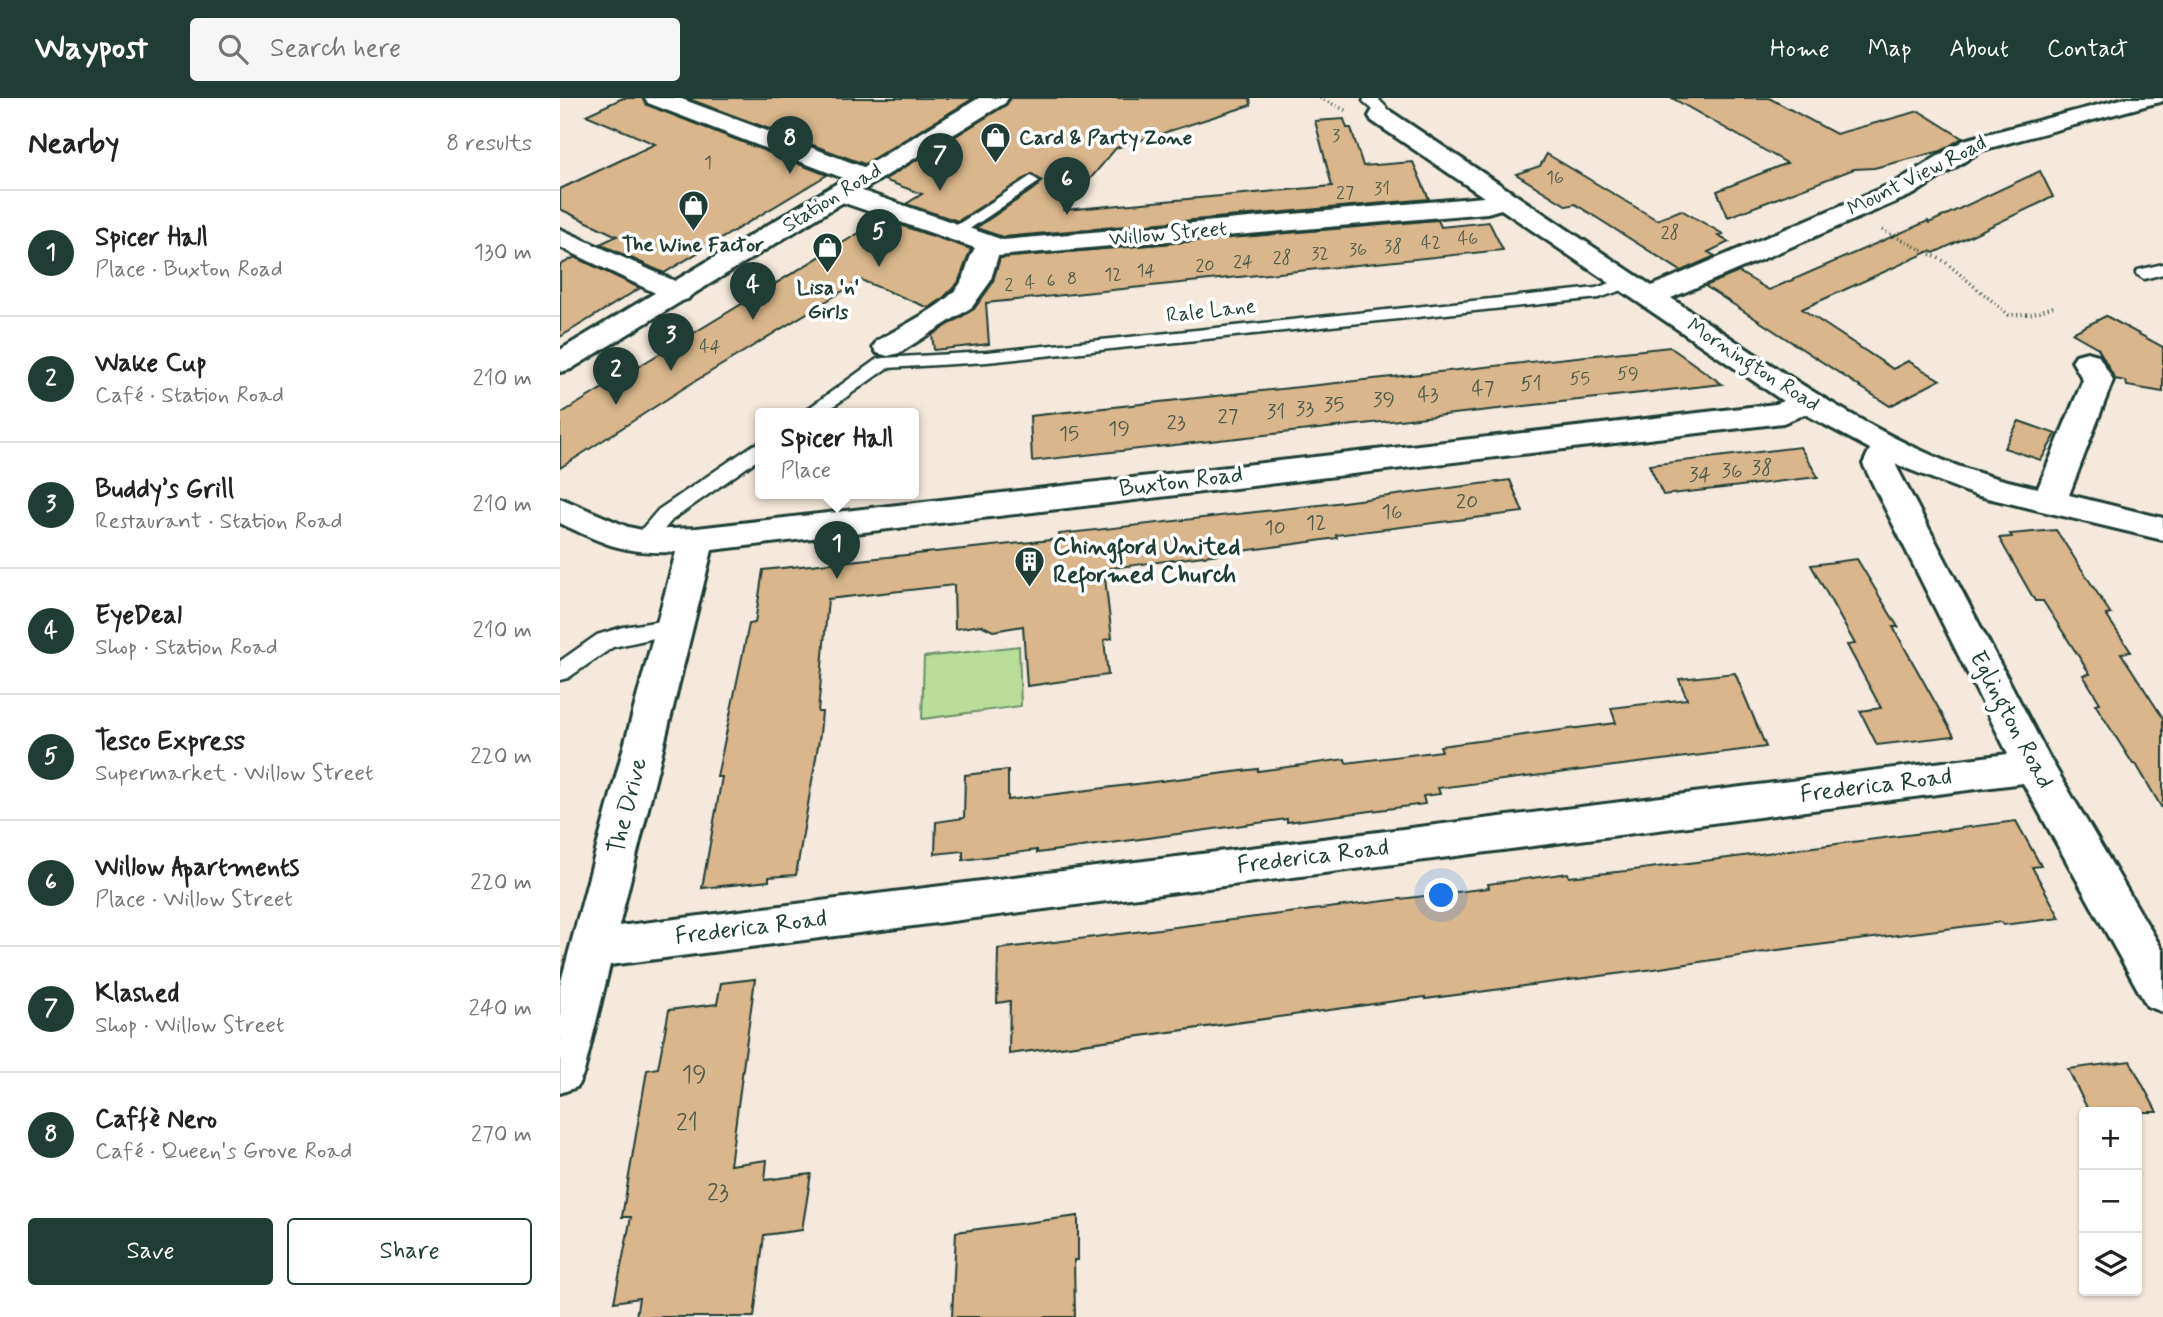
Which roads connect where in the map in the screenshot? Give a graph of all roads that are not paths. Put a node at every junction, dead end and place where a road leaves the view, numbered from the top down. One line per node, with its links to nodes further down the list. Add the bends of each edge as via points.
1 (657, 98): 5 (street)
2 (996, 98): 5 (street, Station Road)
3 (2153, 98): 14 (street, Mount View Road, via 1973,145 1905,188)
4 (1377, 107): 8 (street, Mornington Road)
5 (865, 177): 7 (street, Station Road)
6 (1031, 181): 9 (lane)
7 (842, 193): 9 (street, Willow Street); 15 (street, Station Road)
8 (1502, 199): 11 (street, Willow Street, via 1487,205 1015,248); 14 (street, Mornington Road)
9 (953, 233): 11 (street, Willow Street)
10 (560, 237): 15 (street)
11 (990, 246): 16 (street, via 976,282 962,301)
12 (2163, 269): 13 (lane)
13 (2144, 274)
14 (1639, 289): 19 (street, Mornington Road); 20 (lane, Rale Lane, via 987,357 883,363)
15 (678, 293): 18 (street, Station Road)
16 (888, 346)
17 (2087, 362): 23 (street, via 2098,380)
18 (560, 363)
19 (1806, 402): 21 (street, Mornington Road); 26 (street, Buxton Road, via 1783,413)
20 (818, 408)
21 (1895, 450): 23 (street, Mornington Road, via 1953,477); 30 (street, Eglington Road, via 1882,456 1879,464)
22 (755, 452): 27 (lane, via 665,515)
23 (2049, 503): 25 (street, Mornington Road)
24 (560, 509): 27 (street, Buxton Road, via 619,537)
25 (2163, 529)
26 (697, 540): 27 (street, Buxton Road); 28 (street, The Drive)
27 (642, 542)
28 (674, 627): 29 (lane, via 605,641); 31 (street, The Drive)
29 (560, 671)
30 (2034, 766): 31 (street, Frederica Road); 32 (street, Eglington Road)
31 (593, 948): 33 (street, The Drive)
32 (2163, 992)
33 (560, 1072)

